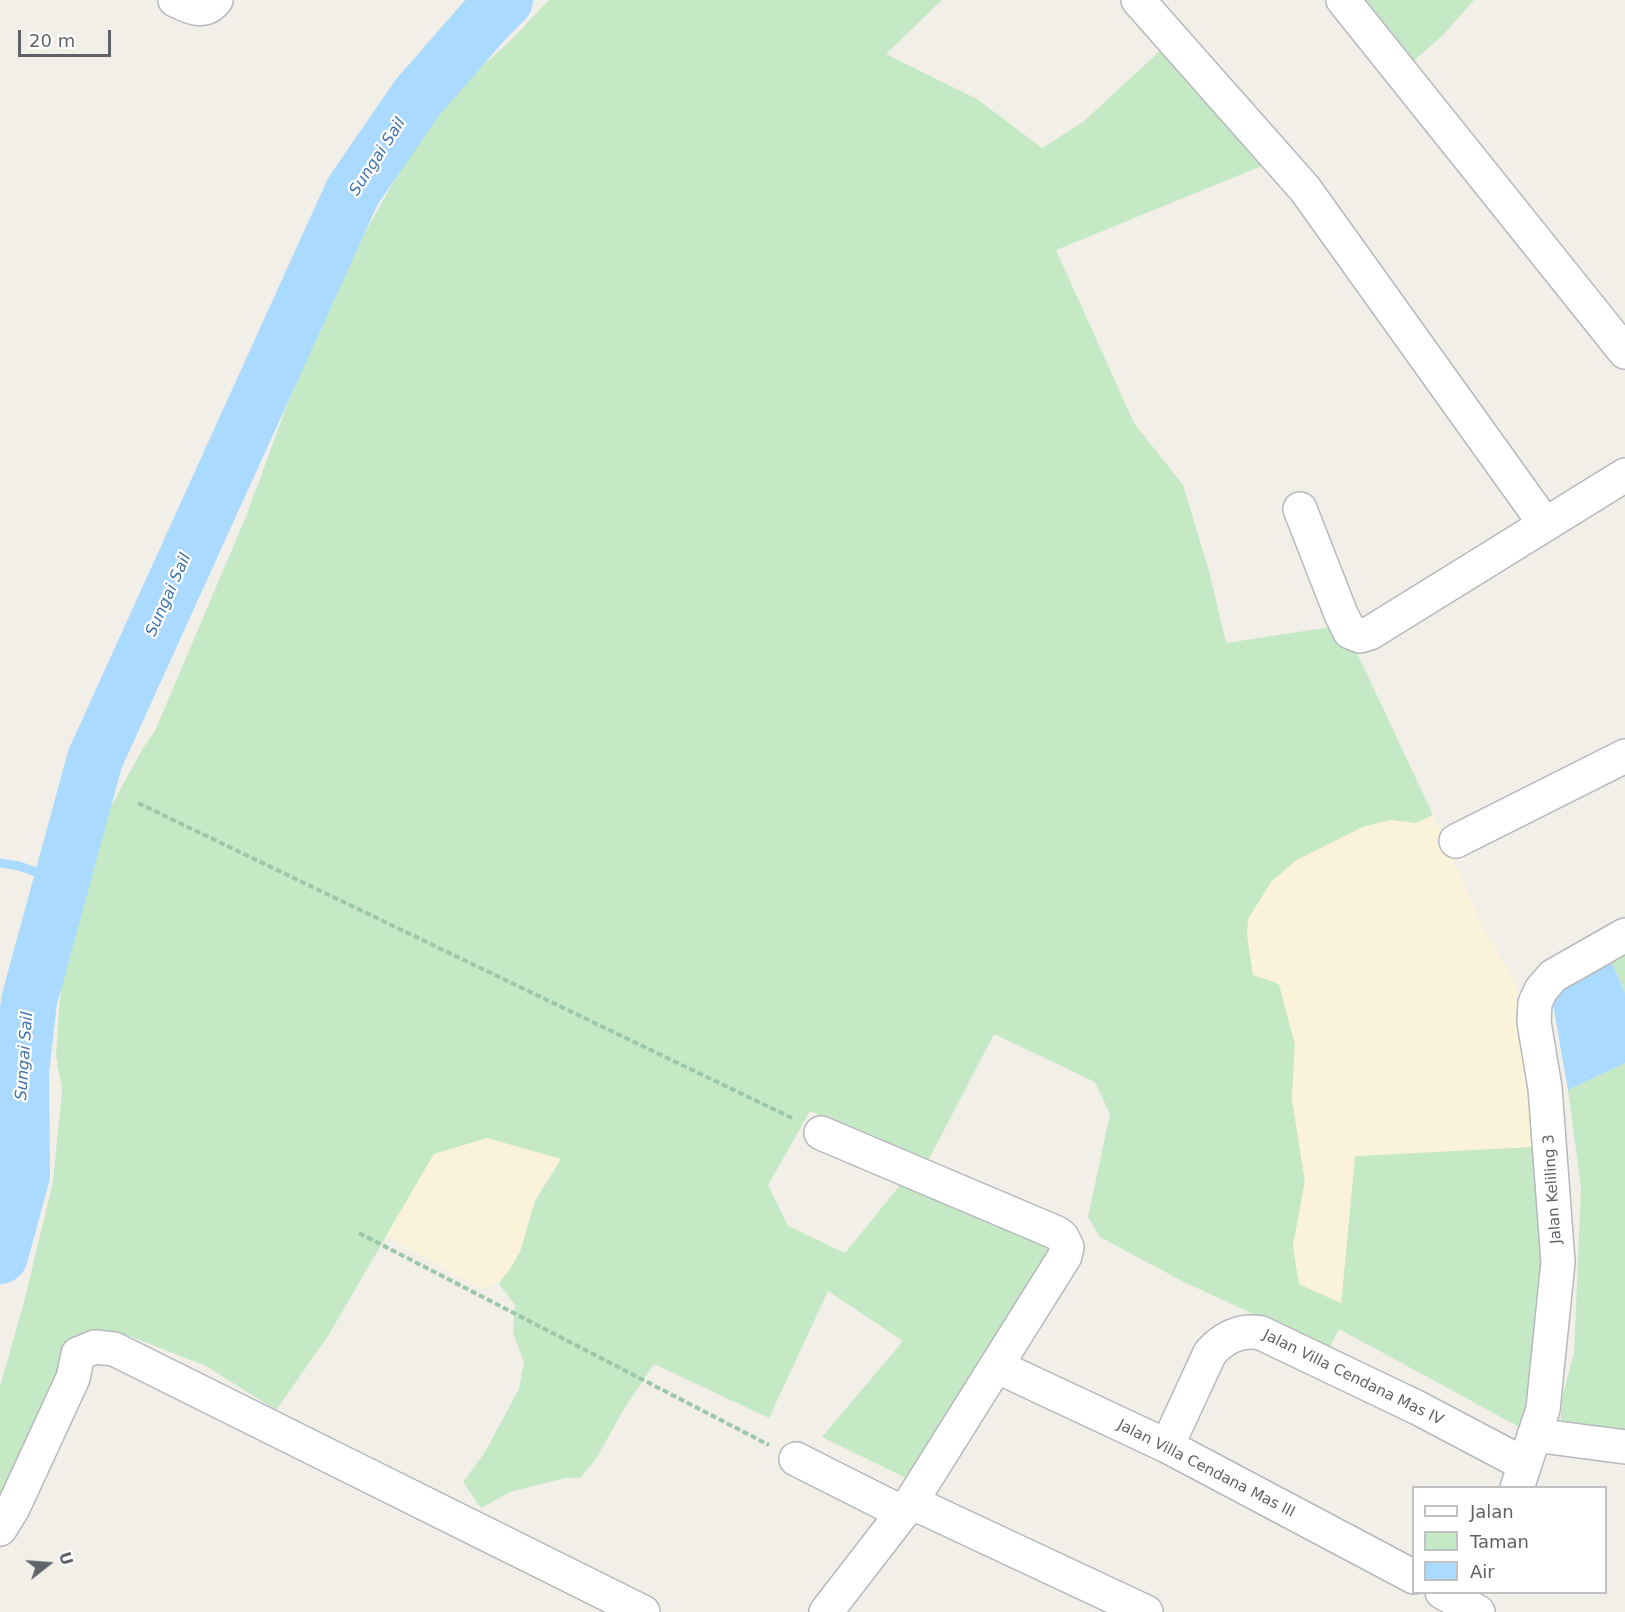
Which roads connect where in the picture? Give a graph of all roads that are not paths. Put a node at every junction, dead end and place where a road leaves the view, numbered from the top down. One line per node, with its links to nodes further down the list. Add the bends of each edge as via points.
1 (175, 0): 2 (street, via 194,10)
2 (216, 0)
3 (1138, 0): 8 (street, via 1305,189)
4 (1343, 0): 5 (street)
5 (1625, 352)
6 (1625, 475): 8 (street)
7 (1300, 509): 8 (street, via 1341,614 1350,632 1360,636)
8 (1545, 524)
9 (1625, 756): 10 (street)
10 (1456, 841)
11 (1625, 935): 17 (street, Jalan Keliling 3, via 1553,976 1535,1003 1558,1262 1544,1409)
12 (821, 1132): 13 (street, via 1062,1237 1067,1247 1065,1256)
13 (996, 1366): 14 (street, Jalan Villa Cendana Mas III); 18 (street)
14 (1167, 1446): 17 (street, Jalan Villa Cendana Mas IV, via 1210,1353 1218,1344 1249,1331 1261,1333); 20 (street, Jalan Villa Cendana Mas III)
15 (1625, 1448): 17 (street)
16 (796, 1459): 18 (street)
17 (1525, 1462)
18 (907, 1508): 23 (street); 25 (street)
19 (0, 1529): 24 (street, via 73,1378 78,1354 95,1347 114,1349)
20 (1412, 1576)
21 (1444, 1594): 26 (street)
22 (1484, 1594): 26 (street)
23 (835, 1609)
24 (643, 1612)
25 (1146, 1612)
26 (1478, 1612)

